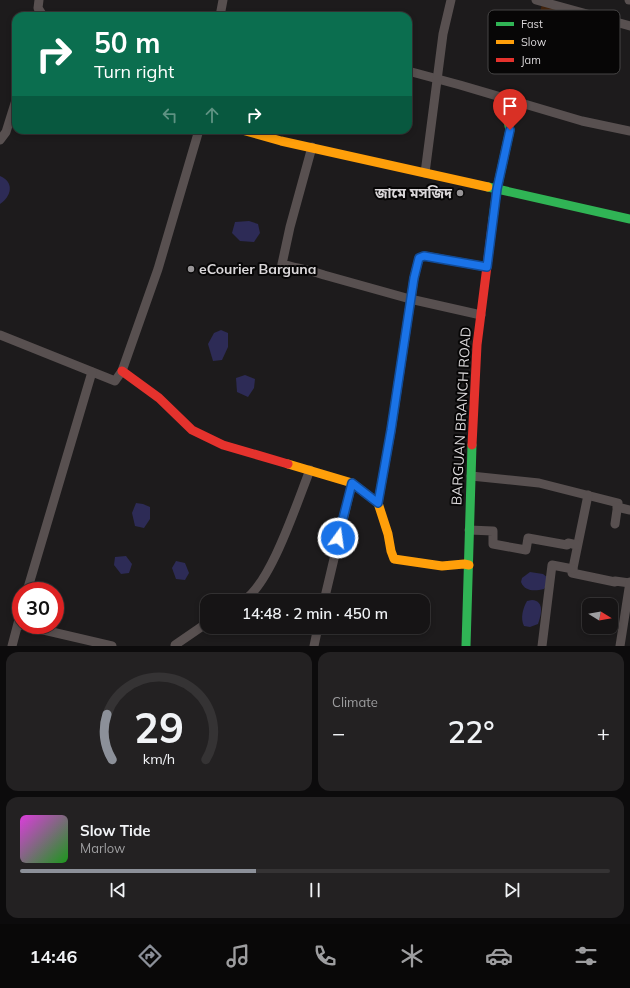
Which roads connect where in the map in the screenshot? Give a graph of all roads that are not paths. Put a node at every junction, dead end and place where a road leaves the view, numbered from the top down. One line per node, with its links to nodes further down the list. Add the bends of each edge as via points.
1 (39, 0): 6 (street)
2 (223, 0): 7 (street)
3 (451, 0): 11 (street, via 443,34)
4 (536, 0): 5 (street)
5 (572, 10)
6 (40, 12)
7 (221, 12)
8 (620, 23): 9 (street)
9 (630, 26)
10 (412, 72): 11 (street)
11 (437, 80): 12 (street); 19 (street)
12 (509, 99): 14 (street, via 582,121); 20 (street, BARGUAN BRANCH ROAD, via 506,114 510,130)
13 (12, 113): 17 (street, via 6,132)
14 (630, 131)
15 (198, 134): 26 (street, via 158,269)
16 (256, 134): 18 (street)
17 (0, 140)
18 (312, 147): 19 (street); 23 (street, via 282,264)
19 (425, 173): 20 (street)
20 (497, 189): 21 (street); 22 (street, BARGUAN BRANCH ROAD)
21 (630, 219)
22 (487, 267): 23 (street, via 421,256 416,267); 24 (street, BARGUAN BRANCH ROAD)
23 (410, 299): 24 (street); 32 (street)
24 (481, 315): 29 (street, BARGUAN BRANCH ROAD)
25 (0, 335): 27 (street)
26 (122, 371): 27 (street, via 115,381); 28 (street, via 159,398 192,430 223,445)
27 (92, 372): 40 (street)
28 (310, 470): 30 (street); 42 (street, via 275,557)
29 (470, 476): 31 (street, via 539,483); 36 (street, BARGUAN BRANCH ROAD)
30 (352, 483): 32 (street); 43 (street)
31 (588, 495): 33 (street, via 618,503); 37 (street)
32 (378, 503): 38 (street, via 394,559 442,566)
33 (617, 507): 34 (street); 35 (street)
34 (630, 510)
35 (615, 524)
36 (469, 530): 37 (street, via 493,531 493,544 526,550 528,538); 38 (street, BARGUAN BRANCH ROAD)
37 (577, 545): 39 (street)
38 (468, 565): 52 (street, BARGUAN BRANCH ROAD)
39 (573, 569): 41 (street, via 572,573 615,582); 53 (street, via 552,565)
40 (30, 582)
41 (630, 582): 54 (street)
42 (252, 594)
43 (326, 594)
44 (200, 628): 50 (street)
45 (17, 634): 48 (street)
46 (59, 634): 49 (street)
47 (317, 634): 51 (street)
48 (12, 646)
49 (112, 646)
50 (176, 646)
51 (314, 646)
52 (466, 646)
53 (542, 646)
54 (620, 646)

